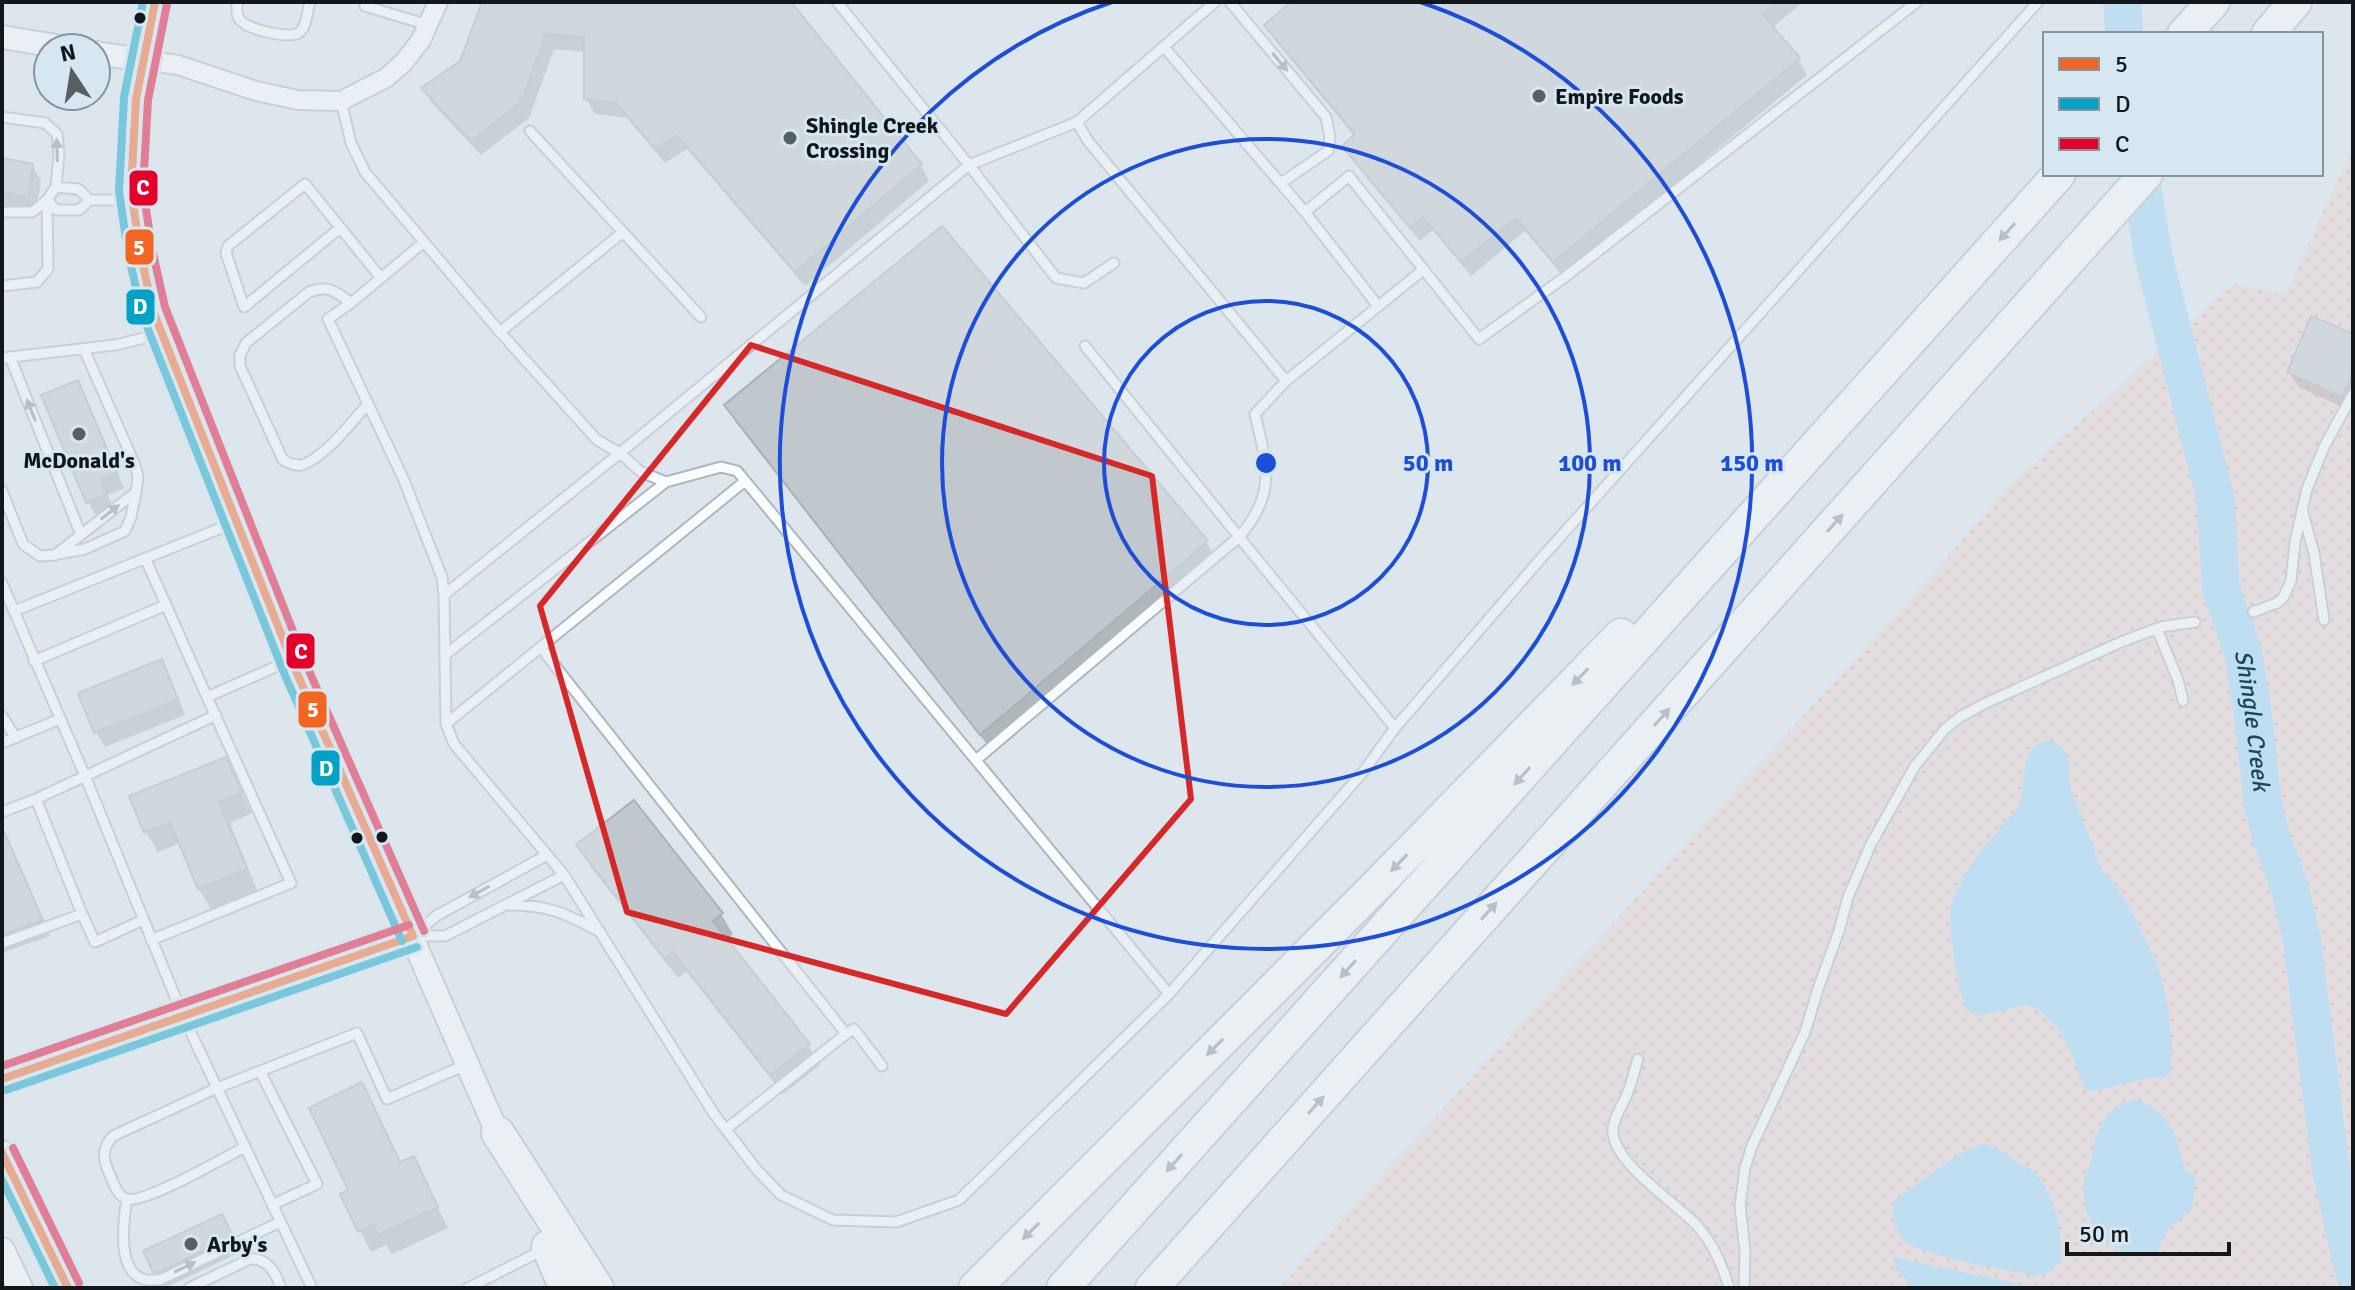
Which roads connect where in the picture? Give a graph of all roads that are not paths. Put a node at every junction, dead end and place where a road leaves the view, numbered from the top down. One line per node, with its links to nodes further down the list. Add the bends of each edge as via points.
1 (155, 2): 21 (street)
2 (238, 2): 3 (lane, via 240,20 249,27 290,36 303,27)
3 (310, 2)
4 (354, 2): 13 (lane)
5 (438, 2): 14 (street)
6 (837, 2): 26 (lane)
7 (1215, 2): 19 (lane)
8 (1230, 2): 29 (lane, one-way to 29, via 1326,117 1328,151)
9 (1917, 2): 40 (lane, via 1479,339)
10 (2038, 2): 84 (lane)
11 (2213, 2): 15 (highway)
12 (2295, 2): 16 (highway)
13 (366, 4): 14 (lane)
14 (428, 25): 22 (street, via 404,62 386,78)
15 (2186, 32)
16 (2270, 32)
17 (2, 37): 18 (street)
18 (32, 42)
19 (1164, 47): 24 (lane); 29 (lane)
20 (112, 55): 21 (street)
21 (142, 60): 22 (street, via 178,65 298,100); 33 (street, via 132,131)
22 (341, 101): 38 (lane, via 365,172)
23 (2, 117): 30 (lane, one-way to 23, via 57,134 45,123)
24 (1077, 122): 26 (lane); 51 (lane)
25 (530, 131): 37 (lane)
26 (969, 165): 39 (lane, via 1056,278 1084,283); 55 (lane)
27 (2057, 176): 54 (highway, one-way to 54)
28 (2144, 176): 111 (highway, one-way to 28)
29 (1281, 183): 35 (lane)
30 (56, 187): 31 (lane); 32 (lane, via 78,189)
31 (47, 200): 32 (lane, via 56,210 79,210); 34 (lane, via 32,212); 42 (lane, via 48,269 37,282)
32 (90, 200): 33 (lane)
33 (131, 200): 47 (street)
34 (2, 212)
35 (1305, 212): 40 (lane, via 1349,176); 44 (lane)
36 (340, 228): 36 (lane, via 305,184 228,246 244,307); 41 (lane)
37 (623, 232): 45 (lane); 46 (lane)
38 (424, 242): 41 (lane); 46 (lane)
39 (1114, 263)
40 (1423, 270): 44 (lane)
41 (381, 278): 43 (lane)
42 (2, 286)
43 (351, 303): 53 (lane, via 328,319); 53 (lane, via 335,290 309,292 246,343 240,366 283,460 293,465 321,453)
44 (1378, 306): 51 (lane)
45 (701, 317)
46 (500, 332): 55 (lane, via 597,440)
47 (161, 334): 49 (lane); 61 (street)
48 (1085, 346): 63 (lane)
49 (84, 349): 50 (lane); 59 (lane, via 135,465)
50 (6, 357): 62 (lane, one-way to 50)
51 (1286, 381): 63 (lane, via 1255,414 1267,469 1265,491 1255,518)
52 (2353, 394): 60 (lane, via 2320,457)
53 (367, 405): 67 (lane, via 427,537)
54 (1835, 426): 127 (highway, one-way to 127, via 1606,649); 128 (highway, one-way to 128)
55 (620, 453): 57 (lane, via 641,472); 67 (lane)
56 (745, 481): 57 (lane, via 737,471 721,467); 74 (lane); 87 (lane)
57 (666, 482): 75 (lane)
58 (2, 491): 64 (lane, via 23,544 40,556)
59 (136, 492): 62 (lane, one-way to 59); 64 (lane, via 125,531 85,549)
60 (2302, 509): 70 (lane, via 2291,581 2283,598); 71 (lane)
61 (236, 522): 65 (lane); 76 (street)
62 (81, 535): 64 (lane)
63 (1239, 537): 84 (lane); 87 (lane)
64 (55, 555)
65 (145, 558): 68 (lane); 69 (lane)
66 (2, 583): 69 (lane)
67 (444, 595): 75 (lane)
68 (166, 605): 77 (lane); 78 (lane)
69 (14, 611): 77 (lane)
70 (2253, 612)
71 (2324, 620)
72 (2195, 622): 73 (lane)
73 (2157, 629): 79 (lane); 132 (lane, via 1960,717 1936,738 1903,783 1848,897 1805,1032 1745,1168 1740,1206)
74 (541, 648): 83 (lane); 102 (lane)
75 (445, 655): 83 (lane)
76 (291, 660): 78 (lane); 97 (street)
77 (34, 661): 82 (lane)
78 (207, 697): 80 (lane)
79 (2183, 701)
80 (216, 715): 88 (lane); 98 (lane, via 291,883)
81 (2, 716): 85 (lane)
82 (60, 719): 85 (lane); 88 (lane)
83 (446, 724): 91 (lane, via 454,744)
84 (1395, 728): 100 (lane, via 1363,772)
85 (16, 738): 86 (lane)
86 (2, 743)
87 (976, 760): 100 (lane)
88 (85, 776): 89 (lane); 95 (lane)
89 (36, 799): 90 (lane); 94 (lane)
90 (2, 812)
91 (547, 855): 92 (lane); 97 (lane, one-way to 97, via 436,916)
92 (564, 875): 93 (lane); 96 (lane)
93 (506, 905): 96 (lane, via 557,910); 97 (lane, via 445,936)
94 (82, 914): 95 (lane, via 95,942); 99 (lane)
95 (143, 920): 98 (lane)
96 (599, 931): 109 (lane)
97 (413, 936): 101 (street); 104 (street)
98 (151, 940): 101 (lane)
99 (2, 943)
100 (1169, 994): 109 (lane, via 959,1200 896,1222 833,1220 781,1195)
101 (183, 1016): 107 (street); 108 (lane)
102 (846, 1034): 105 (lane, via 854,1029); 109 (lane)
103 (1638, 1059): 131 (lane, via 1613,1128 1614,1139 1632,1168 1701,1230)
104 (468, 1064): 106 (lane, via 387,1099 357,1033); 110 (street)
105 (882, 1066)
106 (260, 1071): 108 (lane); 115 (lane, via 317,1184)
107 (2, 1079)
108 (217, 1088): 112 (lane); 114 (lane, via 106,1143 104,1161 119,1195)
109 (726, 1129)
110 (498, 1133): 117 (street); 126 (highway)
111 (1288, 1136): 129 (highway); 130 (highway)
112 (245, 1147): 114 (lane, via 144,1197); 115 (lane)
113 (2, 1153): 120 (main road)
114 (127, 1199): 116 (lane, one-way to 116, via 127,1262 146,1282)
115 (272, 1205): 116 (lane)
116 (280, 1222): 123 (lane)
117 (548, 1247): 124 (lane); 125 (highway)
118 (2, 1250): 119 (main road)
119 (20, 1288)
120 (68, 1288)
121 (189, 1288): 122 (lane, via 260,1258)
122 (281, 1288)
123 (312, 1288)
124 (468, 1288)
125 (566, 1288)
126 (597, 1288)
127 (975, 1288)
128 (1063, 1288)
129 (1152, 1288)
130 (1175, 1288)
131 (1729, 1288)
132 (1744, 1288)

